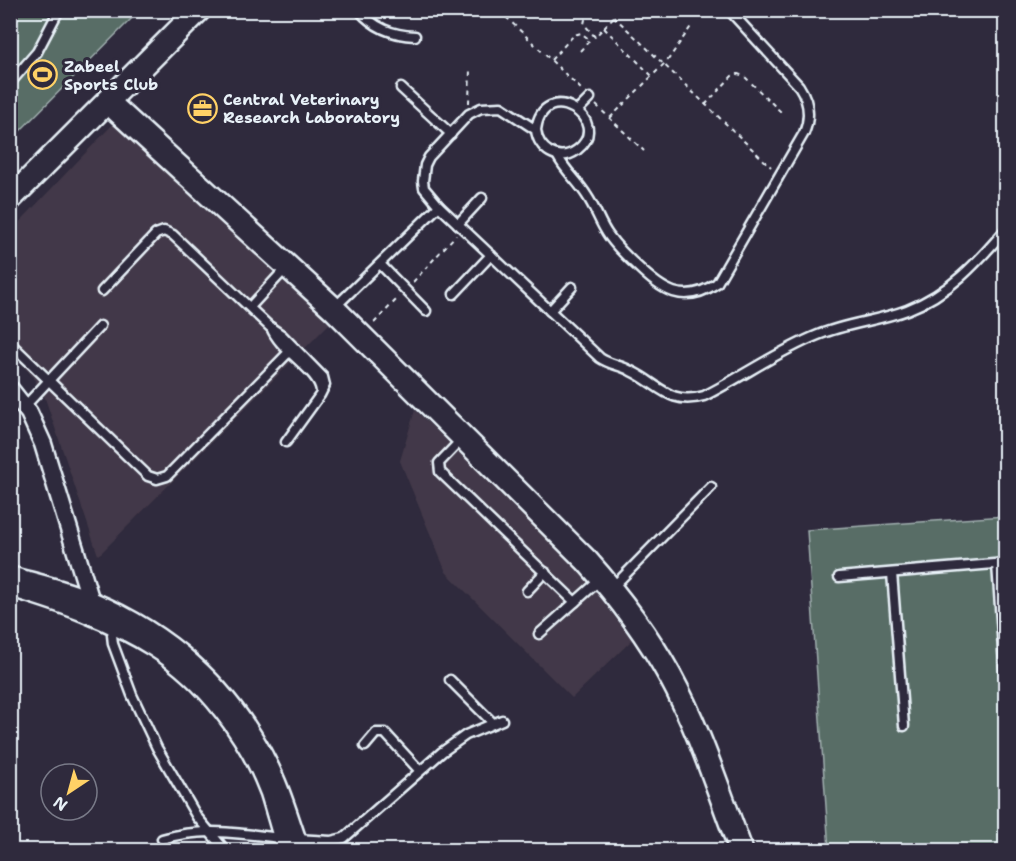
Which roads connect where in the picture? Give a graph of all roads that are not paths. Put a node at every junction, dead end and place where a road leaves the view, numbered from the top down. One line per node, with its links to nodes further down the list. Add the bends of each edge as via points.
1 (59, 10): 6 (lane, via 37,52)
2 (199, 10): 9 (street)
3 (359, 10): 5 (lane, via 381,29)
4 (729, 10): 13 (lane, via 799,86 807,100 809,117 717,283 700,292 682,294 656,284 608,235 585,193)
5 (415, 36)
6 (10, 83)
7 (401, 87): 12 (lane)
8 (590, 98): 10 (lane)
9 (108, 102): 15 (street); 21 (street)
10 (578, 110): 11 (lane, via 565,104 551,106 540,116); 13 (lane, via 586,123 583,144 572,153)
11 (536, 130): 12 (lane, via 501,107 481,108 469,114); 13 (lane, via 544,149)
12 (451, 134): 16 (lane, via 429,157 423,172 424,188)
13 (557, 155)
14 (482, 198): 17 (lane)
15 (10, 199)
16 (439, 206): 17 (lane); 20 (lane)
17 (458, 224): 19 (lane)
18 (1005, 229): 28 (lane, via 967,272 924,302 815,336 696,399 671,397 631,371 606,362)
19 (491, 255): 24 (lane); 28 (lane)
20 (380, 264): 26 (lane); 27 (lane)
21 (288, 266): 25 (lane); 26 (street)
22 (572, 287): 28 (lane)
23 (102, 291): 25 (lane, via 156,234 164,231)
24 (454, 294)
25 (250, 307): 30 (lane)
26 (334, 309): 37 (street)
27 (426, 310)
28 (550, 311)
29 (100, 326): 33 (lane)
30 (270, 327): 32 (lane); 35 (lane, via 323,377 325,385)
31 (10, 343): 33 (lane)
32 (289, 352): 33 (lane, via 167,476 157,479 148,476); 35 (lane, via 318,381)
33 (49, 381): 36 (lane)
34 (10, 389): 36 (street)
35 (320, 395): 38 (lane)
36 (24, 407): 48 (street, via 44,444)
37 (464, 438): 41 (lane, via 441,461 439,470); 45 (street)
38 (286, 442)
39 (711, 487): 45 (lane)
40 (1001, 564): 42 (lane); 54 (lane)
41 (545, 572): 47 (lane); 49 (lane)
42 (892, 573): 44 (lane); 57 (lane)
43 (10, 574): 48 (street)
44 (839, 577)
45 (607, 583): 49 (lane); 64 (street, via 671,678)
46 (10, 588): 50 (street)
47 (527, 591)
48 (91, 600): 50 (street); 62 (street, via 166,640 222,693 243,720 277,781)
49 (575, 602): 52 (lane)
50 (96, 618): 51 (street)
51 (114, 626): 60 (lane, via 113,644 140,711 172,776); 62 (street, via 174,663 223,713 249,752)
52 (539, 634)
53 (450, 680): 56 (lane)
54 (1005, 692)
55 (502, 720): 56 (lane)
56 (493, 723): 59 (lane, via 454,743)
57 (904, 726)
58 (365, 746): 59 (lane, via 376,733 385,733)
59 (420, 771): 62 (lane, via 344,838)
60 (207, 830): 61 (lane); 62 (lane); 63 (lane)
61 (162, 838)
62 (291, 845)
63 (225, 850)
64 (741, 850)

